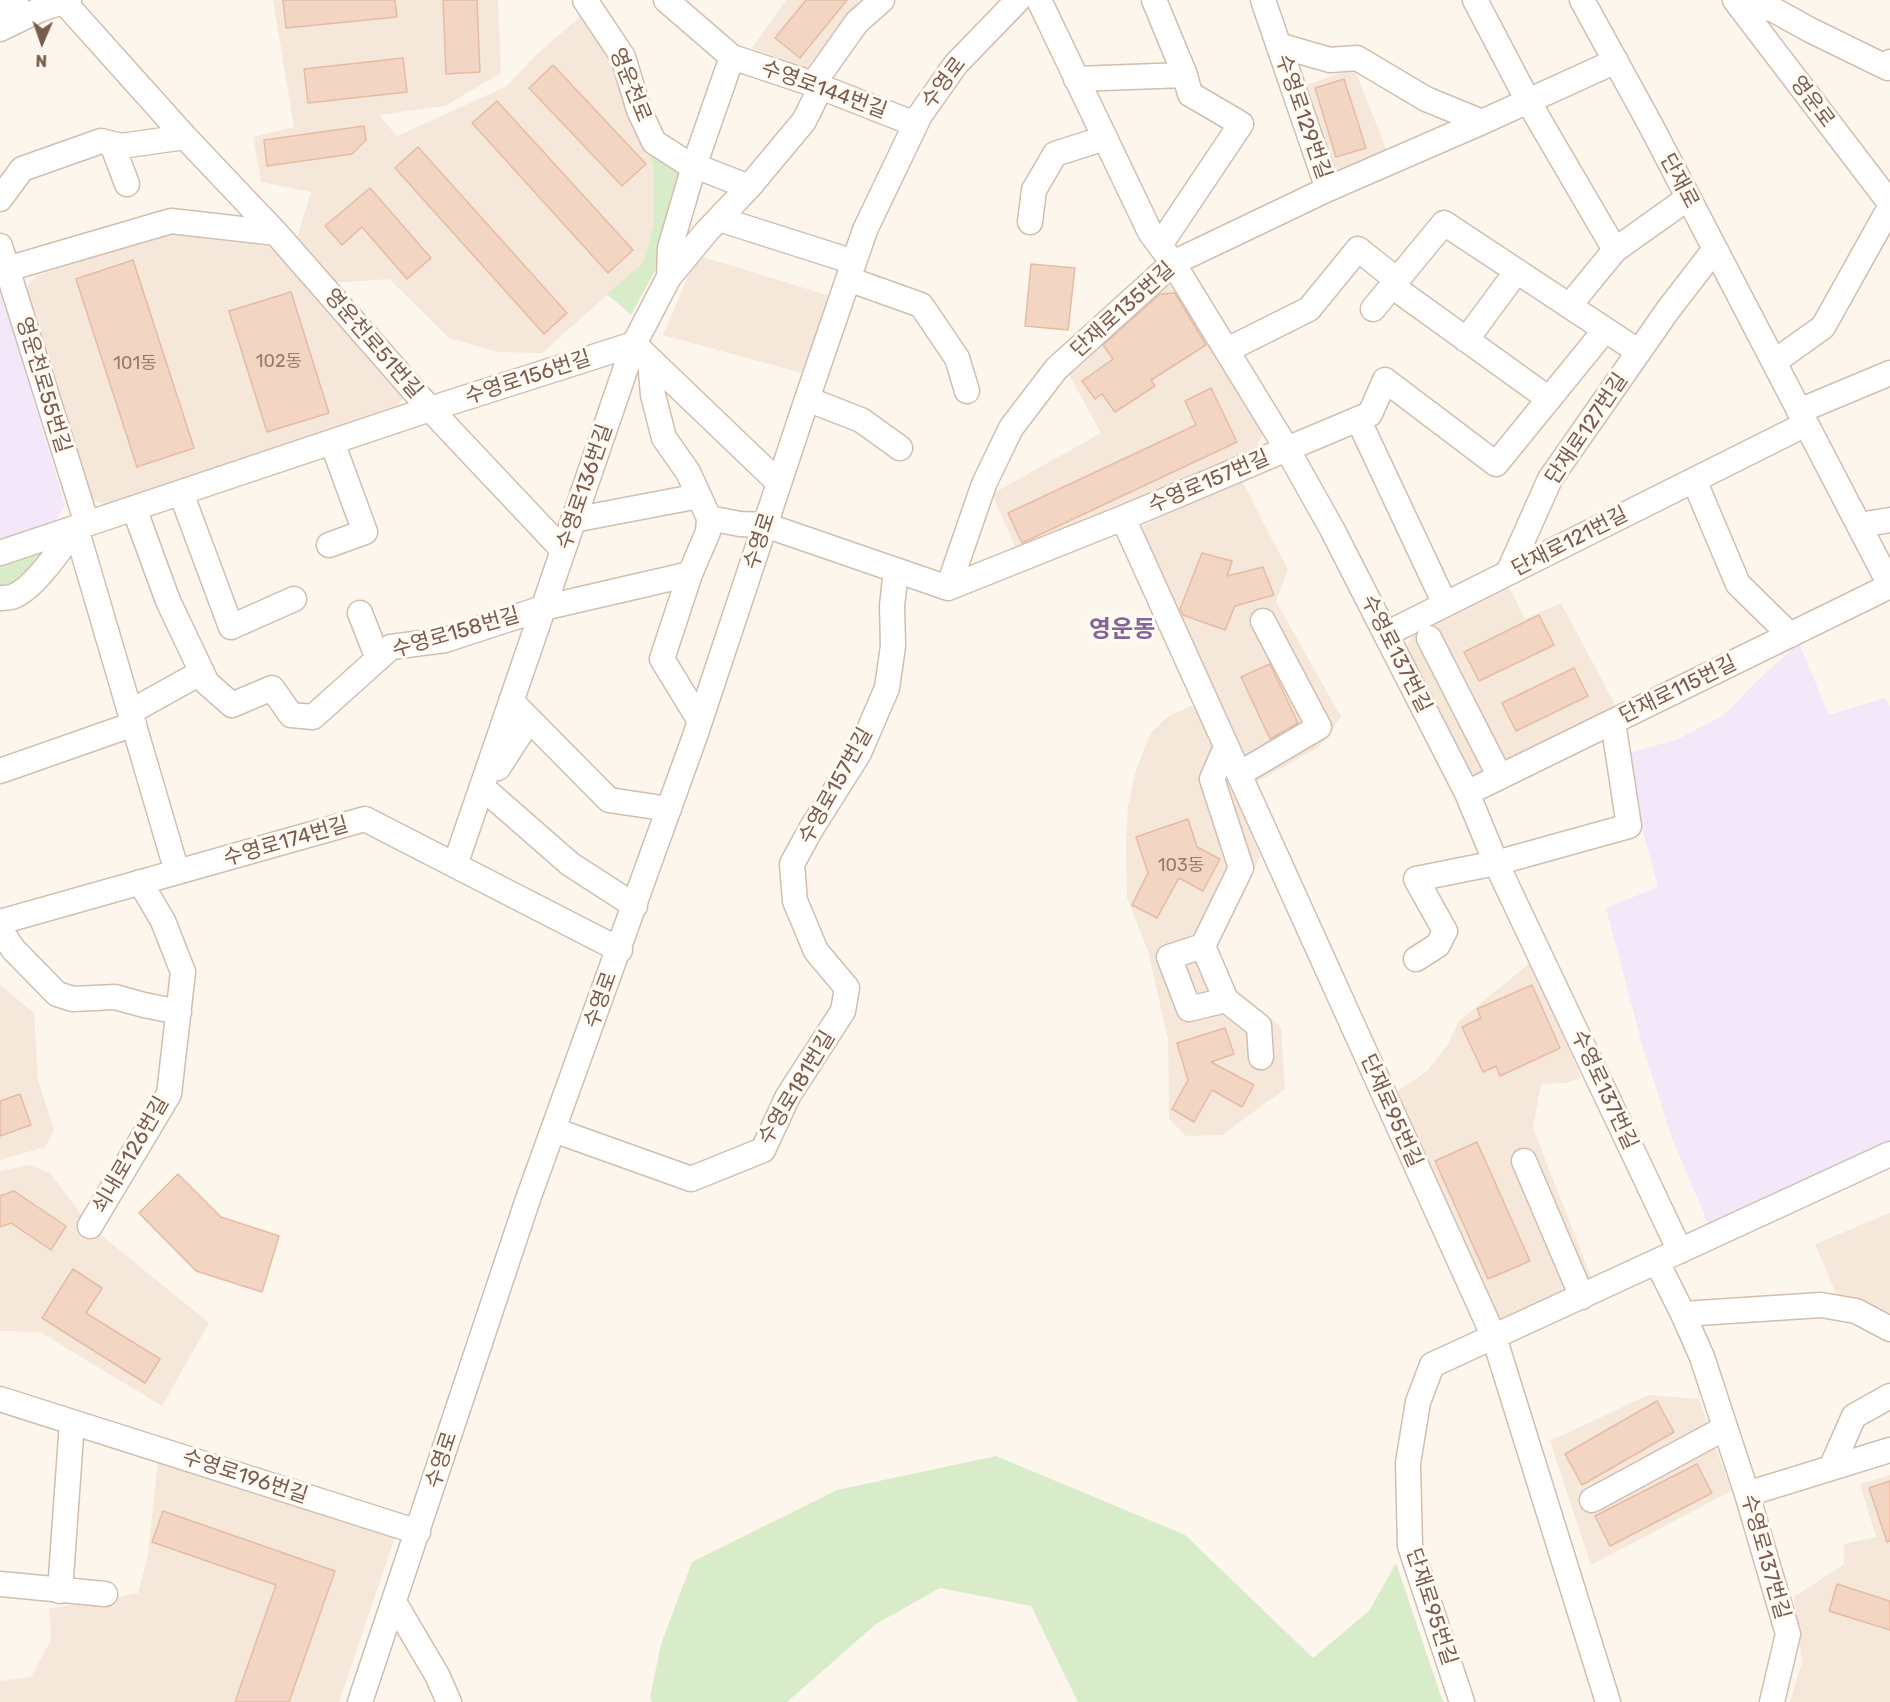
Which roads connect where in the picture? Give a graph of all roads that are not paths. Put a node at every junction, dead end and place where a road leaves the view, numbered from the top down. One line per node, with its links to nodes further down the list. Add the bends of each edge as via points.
1 (16, 0): 13 (street)
2 (585, 0): 28 (street, 영운천로, via 623,57 639,110 654,142)
3 (666, 0): 16 (street, 수영로144번길)
4 (882, 0): 21 (street, 수영로136번길, via 856,22)
5 (1018, 0): 24 (street, 수영로, via 956,64)
6 (1039, 0): 20 (street, 수영로137번길)
7 (1155, 0): 19 (street)
8 (1263, 0): 15 (street, 수영로129번길)
9 (1475, 0): 22 (street)
10 (1582, 0): 17 (street, 단재로)
11 (1735, 0): 18 (street, 영운로, via 1774,10 1888,68); 34 (street, 영운로)
12 (66, 1): 14 (street); 25 (street, 영운천로51번길)
13 (0, 8)
14 (0, 29)
15 (1278, 45): 23 (street, 수영로129번길, via 1330,60 1357,58 1426,99); 31 (street, 수영로129번길)
16 (732, 57): 21 (street, 수영로144번길); 28 (street)
17 (1616, 61): 22 (street, 단재로135번길); 32 (street, 단재로)
18 (1890, 62)
19 (1185, 75): 20 (street); 40 (street, via 1190,94 1241,124)
20 (1077, 78): 26 (street, 수영로137번길)
21 (817, 86): 24 (street, 수영로144번길); 30 (street, 수영로136번길, via 804,121)
22 (1528, 101): 23 (street, 단재로135번길); 39 (street)
23 (1482, 122): 31 (street, 단재로135번길)
24 (915, 124): 42 (street, 수영로, via 865,230)
25 (185, 137): 27 (street); 37 (street, 영운천로51번길)
26 (1105, 138): 36 (street, via 1055,154 1034,190); 40 (street, 수영로137번길, via 1150,232)
27 (112, 144): 29 (street); 33 (street, via 101,141 22,169)
28 (694, 166): 30 (street, 영운천로); 44 (street, 수영로136번길, via 670,248)
29 (127, 184)
30 (750, 187): 35 (street, 수영로136번길)
31 (1328, 189): 40 (street, 단재로135번길)
32 (1688, 198): 38 (street, 단재로); 39 (street)
33 (0, 199)
34 (1890, 205): 53 (street, via 1823,327)
35 (719, 219): 42 (street); 44 (street, 수영로136번길)
36 (1030, 222)
37 (276, 232): 41 (street, via 171,221); 58 (street, 영운천로51번길)
38 (1715, 249): 52 (street, 단재로127번길); 53 (street, 단재로)
39 (1615, 250): 46 (street)
40 (1166, 254): 50 (street, 수영로137번길); 83 (street, 단재로135번길, via 1056,369 1011,428 984,483)
41 (4, 258): 75 (street, 영운천로55번길)
42 (851, 270): 55 (street, via 921,305 957,358); 56 (street, 수영로)
43 (1517, 272): 45 (street, via 1444,223); 46 (street, 단재로127번길); 49 (street)
44 (669, 277): 51 (street, 수영로136번길)
45 (1395, 283): 47 (street); 49 (street); 50 (street, via 1358,249 1309,309)
46 (1569, 306): 48 (street, 단재로127번길)
47 (1373, 309)
48 (1605, 330): 52 (street, 단재로127번길); 57 (street)
49 (1466, 340): 57 (street)
50 (1227, 350): 63 (street, 수영로137번길)
51 (642, 352): 58 (street, 수영로156번길); 65 (street); 67 (street, via 664,438); 71 (street, 수영로136번길)
52 (1639, 352): 80 (street, 단재로127번길, via 1550,479)
53 (1774, 362): 59 (street, 단재로)
54 (1890, 373): 59 (street)
55 (967, 391)
56 (807, 399): 62 (street, via 861,420); 65 (street, 수영로)
57 (1550, 399): 60 (street, via 1496,464 1385,380 1370,414)
58 (430, 409): 61 (street, 수영로156번길); 77 (street, 영운천로51번길)
59 (1803, 417): 64 (street, 단재로121번길); 74 (street, 단재로)
60 (1358, 419): 63 (street); 86 (street)
61 (332, 442): 66 (street, 수영로156번길); 76 (street, via 365,532)
62 (900, 448)
63 (1287, 448): 70 (street, 수영로157번길); 90 (street, 수영로137번길)
64 (1694, 480): 80 (street, 단재로121번길); 91 (street, via 1738,584)
65 (779, 483): 73 (street, 수영로)
66 (181, 492): 68 (street, 수영로156번길); 85 (street, via 231,627)
67 (699, 496): 69 (street); 71 (street)
68 (134, 508): 75 (street, 수영로156번길); 94 (street, via 168,601)
69 (709, 518): 73 (street); 81 (street, via 708,532)
70 (1123, 518): 83 (street, 수영로157번길); 100 (street, 단재로95번길)
71 (573, 520): 77 (street, 수영로136번길)
72 (1890, 520): 74 (street)
73 (765, 525): 79 (street); 98 (street, 수영로)
74 (1859, 525): 82 (street, 단재로)
75 (82, 526): 78 (street, 수영로156번길); 84 (street, via 29,586 15,596); 96 (street, 영운천로55번길)
76 (329, 545)
77 (563, 550): 87 (street, 수영로136번길)
78 (0, 554)
79 (896, 570): 83 (street); 117 (street, 수영로157번길, via 887,688 859,753 792,864 795,901 816,951)
80 (1508, 573): 86 (street, 단재로121번길)
81 (690, 574): 87 (street, 수영로158번길); 98 (street, via 662,659)
82 (1890, 586): 91 (street, 단재로115번길)
83 (948, 588)
84 (0, 598)
85 (294, 599)
86 (1445, 604): 90 (street, 단재로121번길)
87 (543, 608): 93 (street, 수영로158번길, via 445,640 391,647); 95 (street, 수영로136번길)
88 (360, 613): 93 (street)
89 (1263, 621): 102 (street, via 1319,727)
90 (1386, 634): 105 (street, 수영로137번길)
91 (1790, 635): 99 (street, 단재로115번길)
92 (1429, 638): 103 (street)
93 (378, 659): 94 (street, 수영로158번길, via 313,717 291,715 272,688 232,705 207,683)
94 (202, 672): 96 (street)
95 (511, 701): 97 (street); 104 (street, 수영로136번길)
96 (132, 718): 101 (street); 109 (street, 영운천로55번길)
97 (529, 720): 104 (street, via 497,770); 106 (street, via 609,800)
98 (700, 721): 106 (street, 수영로)
99 (1613, 722): 103 (street, 단재로115번길); 107 (street, via 1629,826)
100 (1226, 747): 102 (street, 단재로95번길); 114 (street, via 1212,778 1241,868)
101 (0, 771)
102 (1239, 774): 130 (street, 단재로95번길)
103 (1500, 777): 105 (street, 단재로115번길)
104 (483, 783): 108 (street, 수영로136번길); 111 (street, via 570,864)
105 (1467, 793): 107 (street, 수영로137번길)
106 (669, 809): 111 (street, 수영로)
107 (1496, 863): 116 (street, via 1416,879 1445,931 1438,945); 125 (street, 수영로137번길)
108 (455, 865): 109 (street, 수영로174번길, via 365,819); 115 (street, 수영로174번길)
109 (177, 872): 110 (street, 수영로174번길)
110 (140, 882): 112 (street, 수영로174번길); 119 (street, 쇠내로126번길, via 163,921 183,972)
111 (635, 906): 115 (street, 수영로)
112 (0, 922)
113 (0, 929): 119 (street, via 13,949 57,994 73,999 115,997)
114 (1203, 946): 118 (street); 118 (street, via 1169,957 1189,1009)
115 (620, 950): 121 (street, 수영로)
116 (1416, 959)
117 (847, 988): 121 (street, 수영로181번길, via 843,1011 788,1096 763,1150 691,1179)
118 (1226, 1000): 120 (street, via 1259,1026)
119 (179, 1012): 124 (street, 쇠내로126번길, via 169,1094)
120 (1261, 1057)
121 (554, 1130): 139 (street, 수영로)
122 (1890, 1154): 125 (street, 단재로95번길)
123 (1524, 1161): 127 (street)
124 (90, 1226)
125 (1680, 1251): 126 (street, 단재로95번길)
126 (1657, 1262): 127 (street, 단재로95번길); 128 (street, 수영로137번길)
127 (1582, 1296): 130 (street, 단재로95번길)
128 (1683, 1314): 129 (street, via 1821,1305 1856,1311); 134 (street, 수영로137번길)
129 (1890, 1329)
130 (1494, 1337): 146 (street, 단재로95번길, via 1432,1365 1418,1402 1408,1463 1410,1546); 147 (street)
131 (1890, 1396): 136 (street, via 1854,1416)
132 (0, 1399): 133 (street, 수영로196번길)
133 (72, 1422): 139 (street, 수영로196번길); 141 (street)
134 (1725, 1428): 137 (street, 수영로137번길); 138 (street)
135 (1890, 1450): 136 (street)
136 (1831, 1468): 137 (street)
137 (1747, 1494): 148 (street, 수영로137번길, via 1788,1634)
138 (1592, 1500)
139 (418, 1532): 143 (street, 수영로)
140 (0, 1584): 141 (street)
141 (60, 1590): 142 (street)
142 (105, 1594)
143 (394, 1602): 144 (street, 수영로); 145 (street)
144 (360, 1702)
145 (449, 1702)
146 (1462, 1702)
147 (1608, 1702)
148 (1773, 1702)

